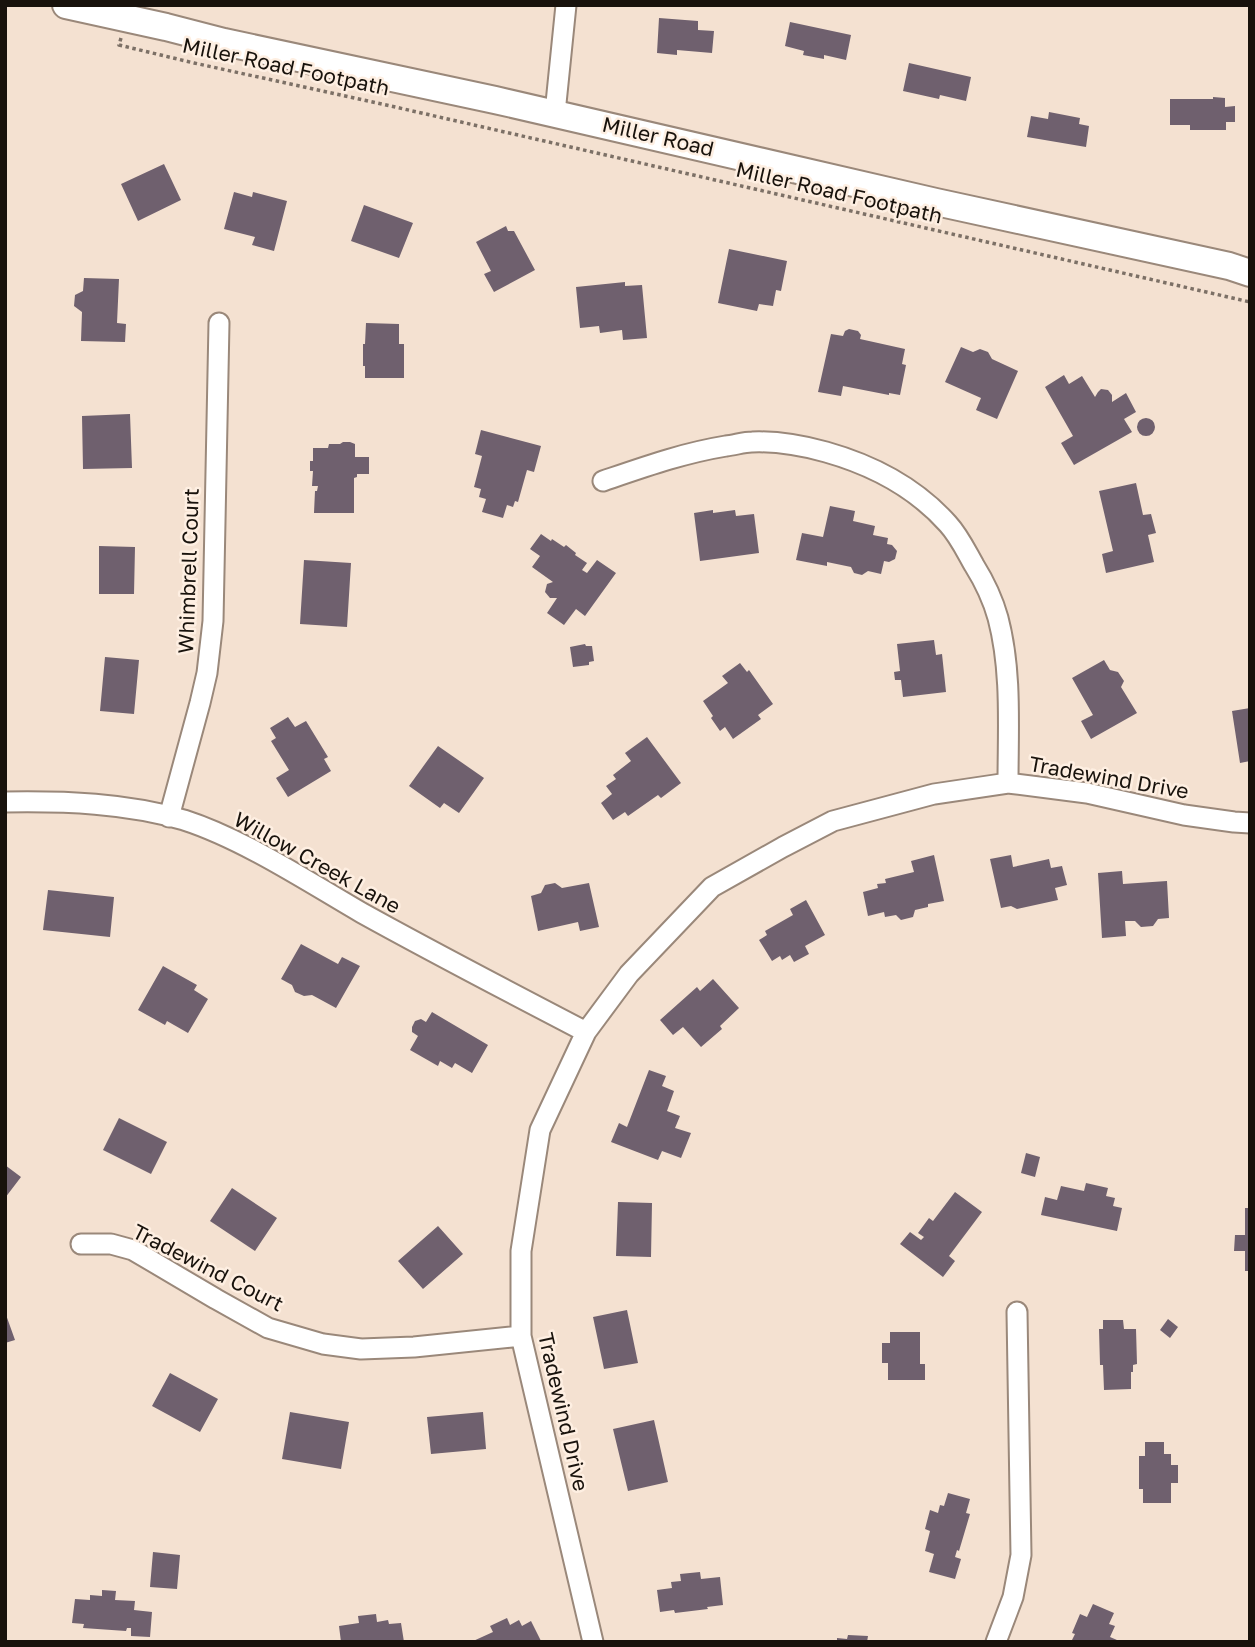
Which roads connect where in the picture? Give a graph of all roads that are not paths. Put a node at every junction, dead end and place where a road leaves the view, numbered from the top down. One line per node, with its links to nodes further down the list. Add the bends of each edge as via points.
1 (66, 5): 3 (street, Miller Road)
2 (566, 5): 3 (street)
3 (555, 113): 4 (street, Miller Road)
4 (1250, 272)
5 (219, 323): 9 (street, Whimbrell Court, via 213,621 207,673)
6 (603, 481): 7 (street, via 675,456 753,442 810,448 850,459 919,497 949,525 965,549 998,618 1008,691)
7 (1008, 783): 10 (street, Tradewind Drive); 11 (street, Tradewind Drive, via 934,794 833,821 712,887 629,974)
8 (5, 802): 9 (street, Willow Creek Lane, via 91,803)
9 (169, 817): 11 (street, Willow Creek Lane, via 228,838 434,954)
10 (1250, 823)
11 (586, 1032): 14 (street, Tradewind Drive, via 540,1130 521,1251)
12 (81, 1244): 14 (street, Tradewind Court, via 134,1250 268,1328 323,1344 414,1348)
13 (1017, 1312): 16 (street, via 1021,1555 1013,1597)
14 (521, 1336): 15 (street, Tradewind Drive)
15 (593, 1642)
16 (996, 1642)

